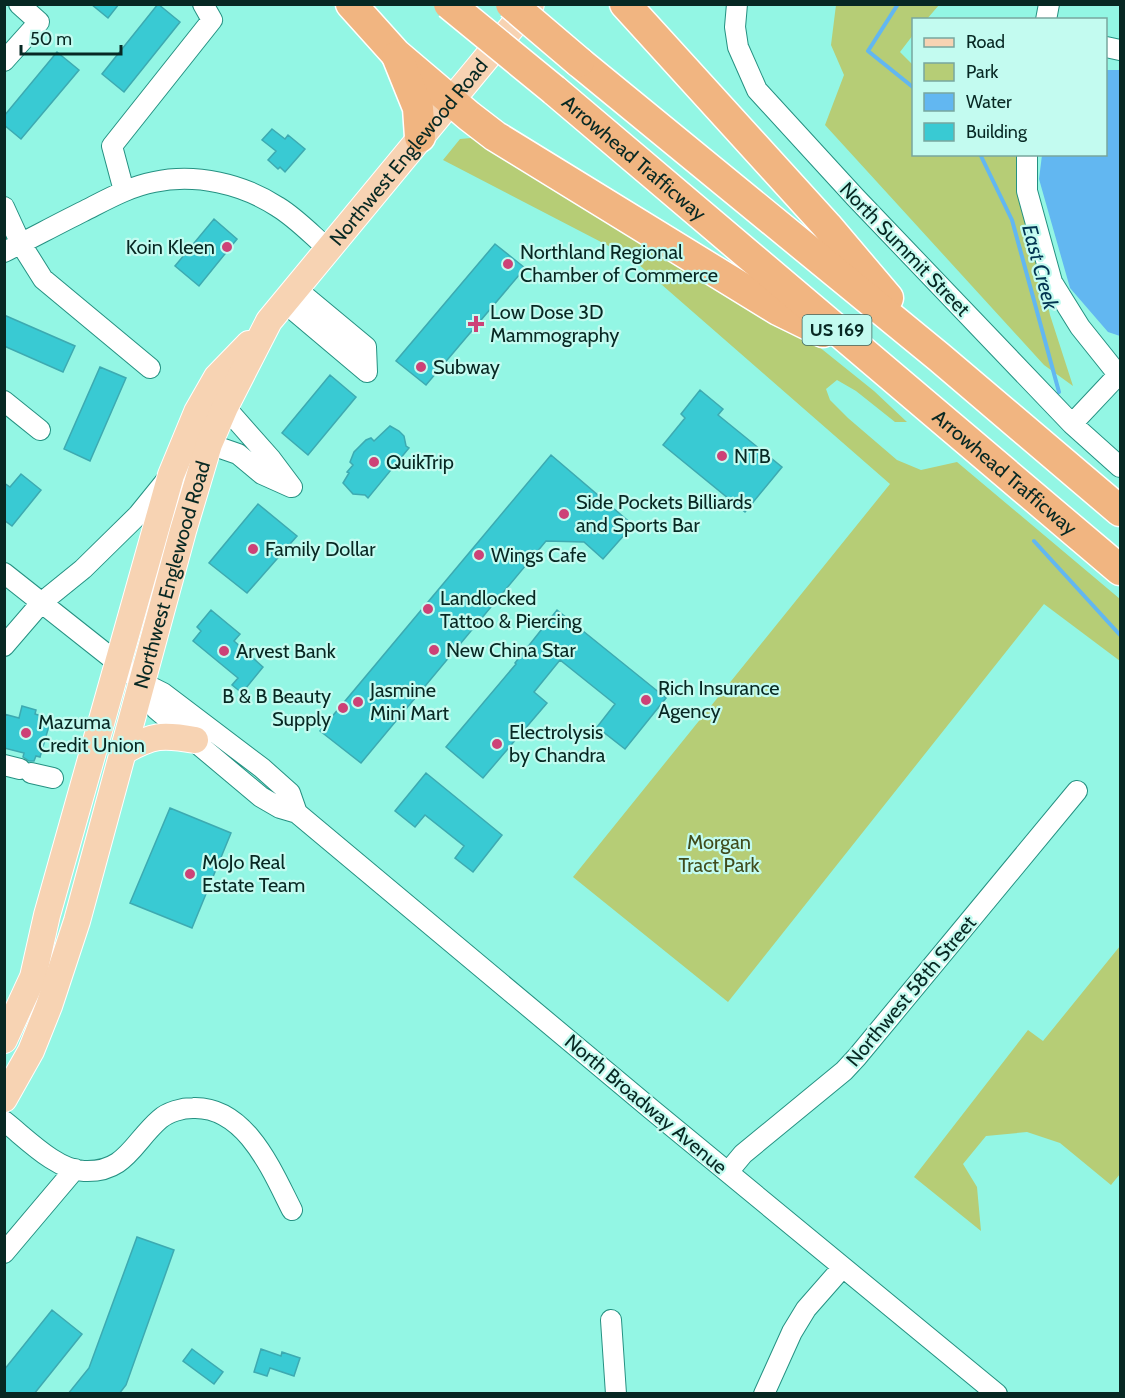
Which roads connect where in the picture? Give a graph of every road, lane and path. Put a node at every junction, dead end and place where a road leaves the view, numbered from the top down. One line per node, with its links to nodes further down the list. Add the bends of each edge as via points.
1 (19, 4): 10 (street, via 39,22)
2 (351, 4): 9 (highway)
3 (449, 4): 19 (highway, Arrowhead Trafficway / US 169, bridge)
4 (511, 4): 20 (highway, Arrowhead Trafficway / US 169, bridge)
5 (531, 4): 11 (main road, Northwest Englewood Road)
6 (625, 4): 20 (highway, via 827,226)
7 (736, 4): 25 (street, North Summit Street, via 738,47 757,90)
8 (207, 12): 14 (street, via 112,146)
9 (396, 54): 11 (highway); 12 (highway, via 418,108)
10 (4, 61)
11 (452, 100): 12 (main road, Northwest Englewood Road); 19 (highway, via 495,136 778,310)
12 (420, 137): 17 (main road, Northwest Englewood Road)
13 (1027, 156): 22 (street, via 1027,191 1052,282 1080,327)
14 (124, 191): 16 (street); 17 (street, via 176,179 240,188 277,206)
15 (4, 207): 16 (street)
16 (13, 248): 21 (street, via 43,279)
17 (327, 248): 18 (main road, Northwest Englewood Road)
18 (264, 329): 24 (main road, Northwest Englewood Road); 29 (main road, Northwest Englewood Road, via 217,377 197,412)
19 (861, 350): 31 (highway, Arrowhead Trafficway / US 169)
20 (939, 357): 30 (highway, Arrowhead Trafficway / US 169)
21 (150, 368)
22 (1119, 376): 25 (street)
23 (4, 401): 26 (street)
24 (225, 407): 27 (main road, Northwest Englewood Road); 27 (street, via 292,487 262,474 238,454)
25 (1072, 424): 28 (street, North Summit Street)
26 (40, 430)
27 (209, 444): 36 (main road, Northwest Englewood Road)
28 (1120, 466)
29 (171, 475): 33 (street, via 138,515 83,569); 35 (main road, Northwest Englewood Road)
30 (1120, 511)
31 (1120, 570)
32 (4, 573): 33 (street, North Broadway Avenue)
33 (40, 603): 34 (street); 35 (street, North Broadway Avenue)
34 (4, 645)
35 (118, 663): 36 (street, North Broadway Avenue); 43 (main road, Northwest Englewood Road, via 33,977)
36 (143, 683): 37 (street, North Broadway Avenue, via 156,709); 38 (main road, Northwest Englewood Road); 42 (street, North Broadway Avenue, via 163,693 262,768 290,793)
37 (195, 740): 38 (main road, via 157,736); 42 (street, North Broadway Avenue, via 261,797)
38 (124, 751): 44 (main road, Northwest Englewood Road, via 49,1006 31,1051)
39 (19, 769): 40 (street)
40 (53, 778)
41 (1077, 791): 47 (street, Northwest 58th Street, via 857,1057 743,1154)
42 (297, 813): 47 (street, North Broadway Avenue)
43 (4, 1040)
44 (4, 1099)
45 (4, 1122): 46 (street, via 58,1163)
46 (75, 1169): 48 (street, via 107,1169 120,1162 160,1119 171,1112 199,1107 227,1117 252,1139); 49 (street)
47 (728, 1172): 50 (street, North Broadway Avenue)
48 (292, 1210)
49 (4, 1253)
50 (842, 1268): 53 (street, via 806,1309); 54 (street, North Broadway Avenue)
51 (611, 1320): 52 (street)
52 (616, 1394)
53 (764, 1394)
54 (997, 1394)

